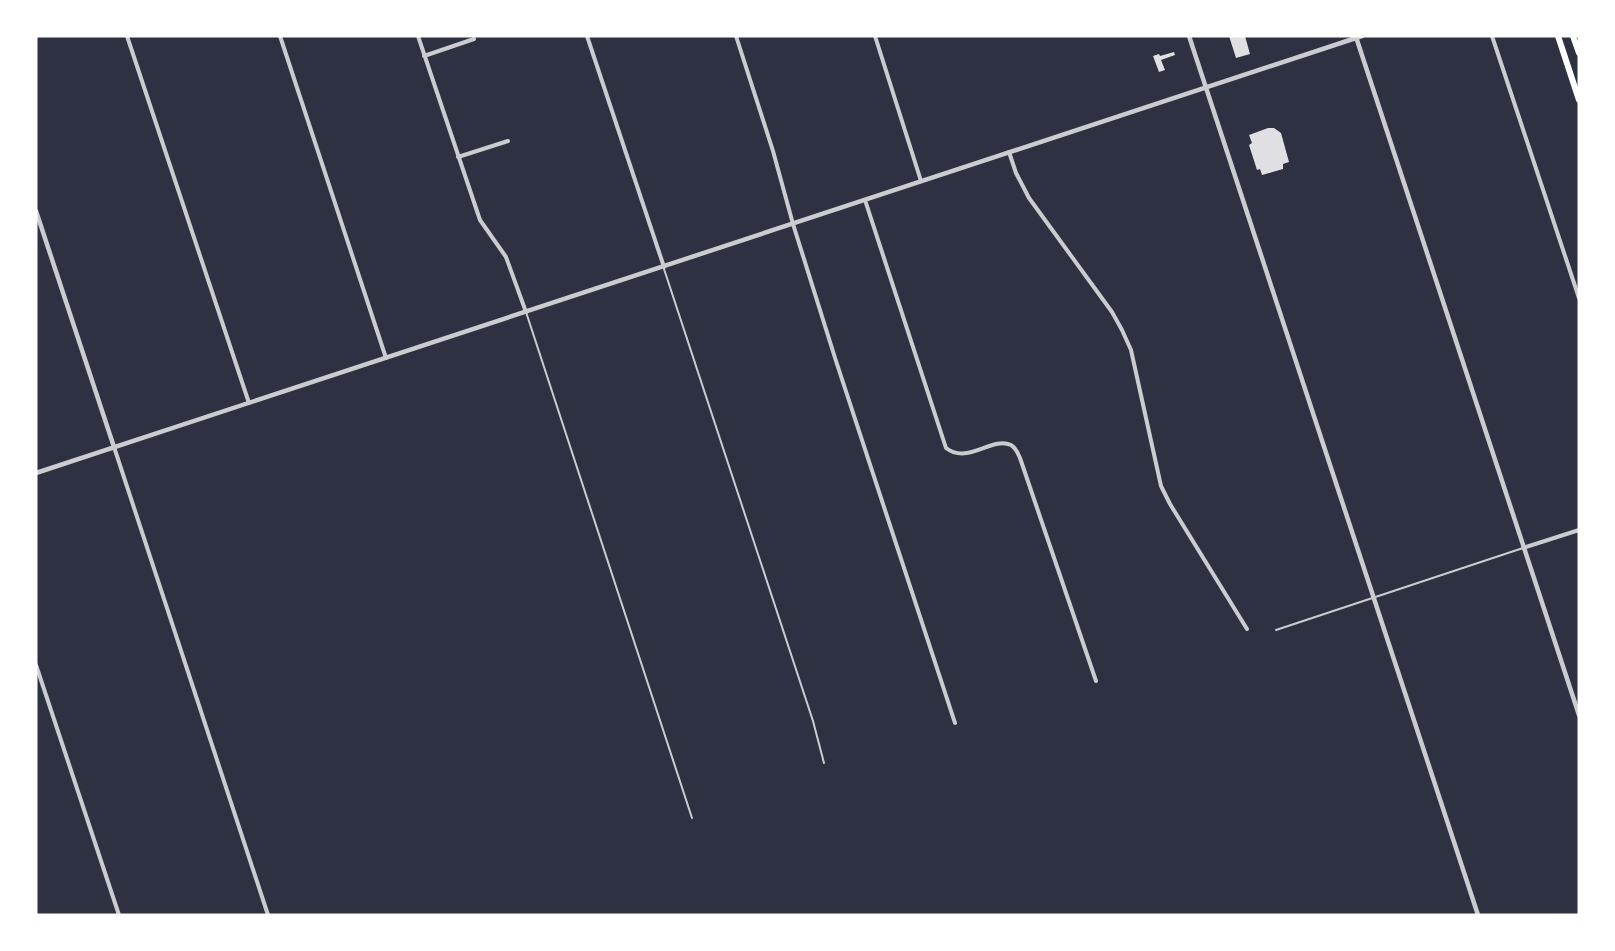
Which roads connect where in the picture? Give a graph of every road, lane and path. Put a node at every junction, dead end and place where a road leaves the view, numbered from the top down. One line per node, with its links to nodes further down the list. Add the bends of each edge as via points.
1 (127, 36): 29 (street)
2 (280, 36): 28 (street)
3 (418, 36): 15 (street)
4 (587, 36): 25 (street)
5 (736, 36): 24 (street, via 773,151)
6 (875, 36): 21 (street)
7 (1189, 36): 16 (street)
8 (1362, 36): 12 (street)
9 (1492, 36): 26 (street)
10 (1558, 36): 17 (highway)
11 (1573, 36): 14 (highway)
12 (1356, 37): 16 (street); 33 (street)
13 (474, 39): 15 (street)
14 (1579, 53)
15 (424, 56): 20 (street)
16 (1206, 88): 19 (street); 34 (street)
17 (1579, 100)
18 (508, 141): 20 (street)
19 (1009, 152): 21 (street); 35 (street, via 1029,198 1122,330 1131,350 1162,486)
20 (458, 157): 27 (street, via 480,220 506,258)
21 (921, 181): 22 (street)
22 (865, 200): 24 (street); 38 (street, via 946,448 959,454 1001,444 1016,450)
23 (36, 211): 30 (street)
24 (792, 224): 25 (street); 40 (street)
25 (664, 267): 27 (street); 41 (lane, via 813,720)
26 (1579, 298)
27 (526, 312): 28 (street); 42 (lane)
28 (386, 358): 29 (street)
29 (249, 403): 30 (street)
30 (114, 447): 31 (street); 44 (street)
31 (36, 473)
32 (1579, 530): 33 (street)
33 (1523, 548): 34 (lane); 39 (street)
34 (1374, 597): 36 (lane); 45 (street)
35 (1247, 629)
36 (1276, 630)
37 (36, 665): 43 (street)
38 (1096, 681)
39 (1579, 715)
40 (955, 723)
41 (824, 763)
42 (692, 818)
43 (119, 915)
44 (268, 915)
45 (1478, 915)

